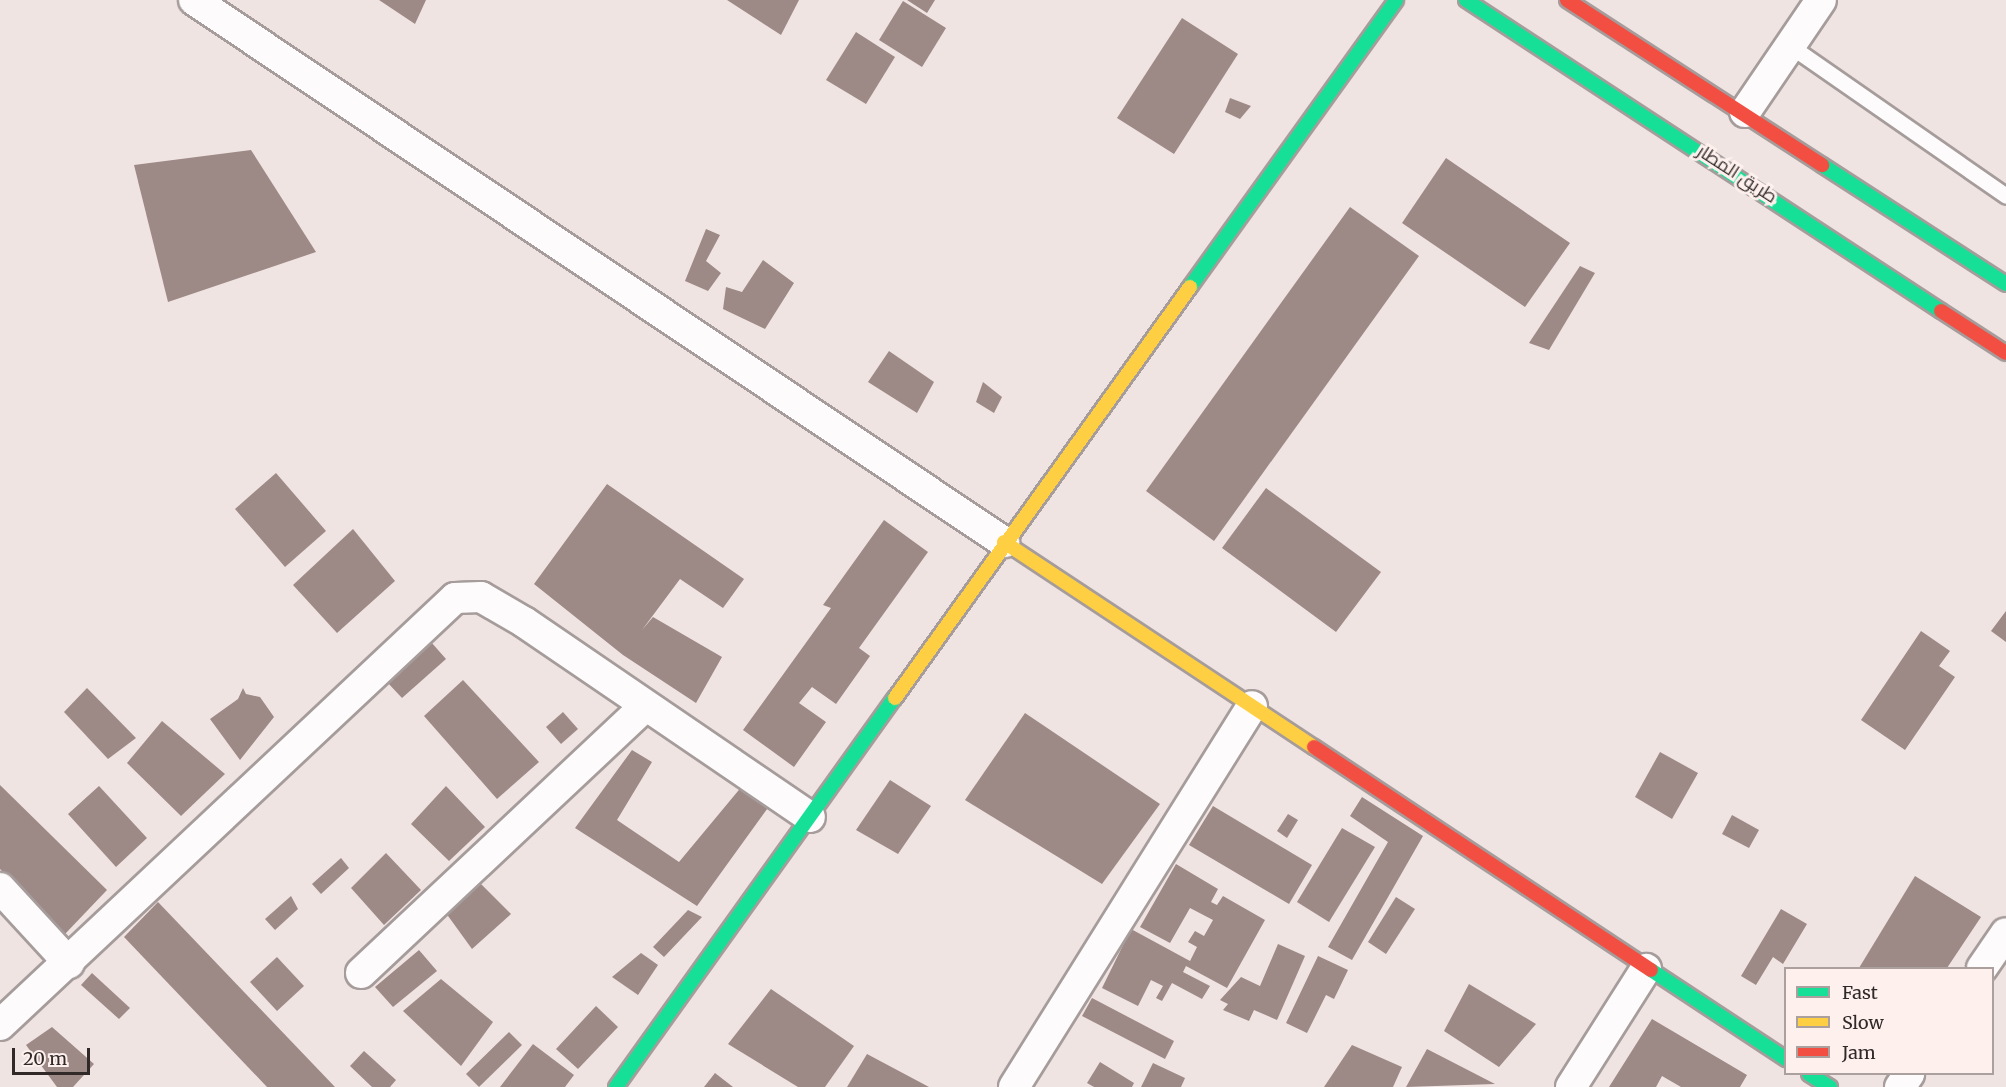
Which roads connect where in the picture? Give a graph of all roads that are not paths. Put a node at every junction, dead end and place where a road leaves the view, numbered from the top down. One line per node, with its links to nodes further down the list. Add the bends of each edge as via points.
1 (194, 0): 11 (street)
2 (1396, 0): 11 (main road)
3 (1466, 0): 10 (main road, طريق المطار, via 1724,165)
4 (1566, 0): 7 (main road)
5 (1821, 0): 6 (street)
6 (1789, 45): 7 (street); 8 (lane)
7 (1745, 112): 9 (main road)
8 (2006, 196)
9 (2006, 284)
10 (2006, 353)
11 (1004, 542): 13 (main road); 14 (main road)
12 (645, 706): 14 (street); 17 (street, via 481,597 455,598); 20 (street)
13 (1252, 706): 19 (main road); 25 (street)
14 (810, 817): 24 (main road)
15 (0, 888): 17 (street)
16 (2006, 933): 18 (street)
17 (69, 963): 21 (street)
18 (1983, 967)
19 (1646, 969): 22 (main road); 26 (street)
20 (361, 973)
21 (0, 1026)
22 (1784, 1058)
23 (1811, 1075): 27 (main road)
24 (616, 1087)
25 (1014, 1087)
26 (1571, 1087)
27 (1830, 1087)

